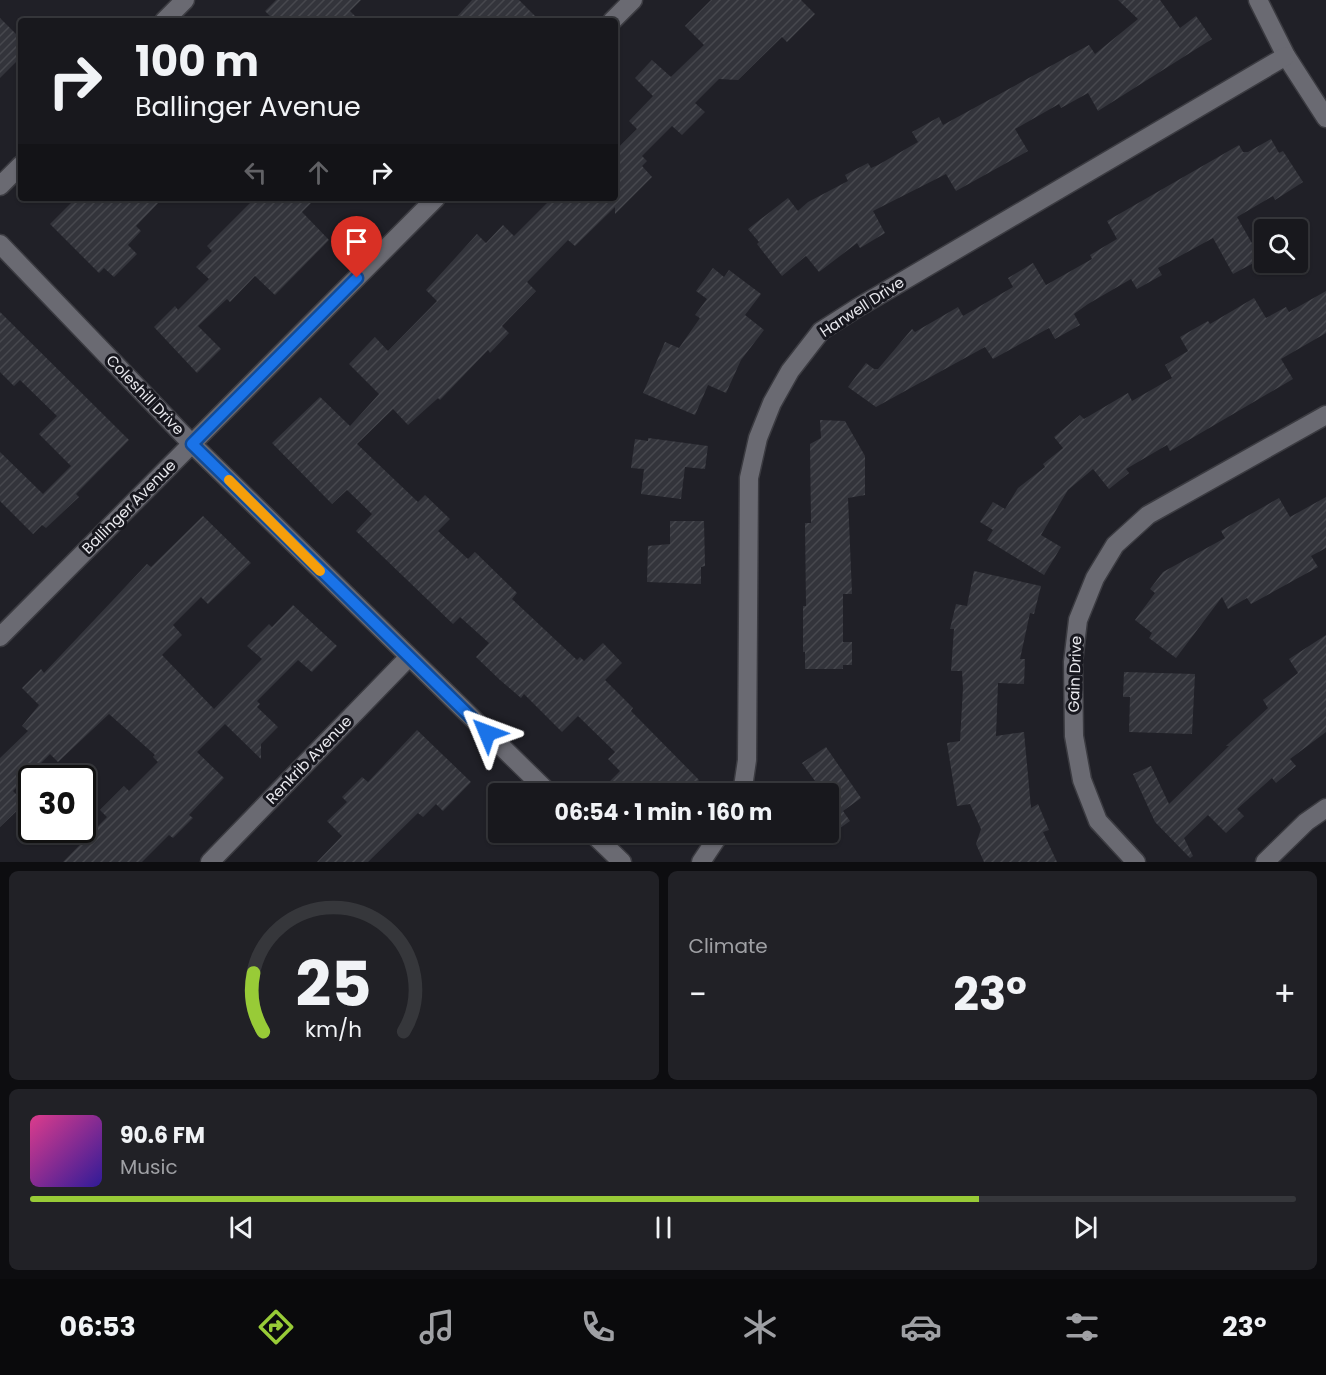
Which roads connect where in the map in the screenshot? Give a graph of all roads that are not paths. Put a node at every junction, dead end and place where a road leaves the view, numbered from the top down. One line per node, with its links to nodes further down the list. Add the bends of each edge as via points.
1 (185, 0): 4 (street)
2 (633, 0): 5 (street)
3 (1258, 0): 6 (street)
4 (167, 18)
5 (615, 18)
6 (1286, 56): 7 (street); 17 (street, Harwell Drive, via 857,308 821,331 790,371 758,438 749,478 747,759)
7 (1326, 118)
8 (18, 168): 9 (street)
9 (0, 186)
10 (433, 201): 13 (street, Ballinger Avenue)
11 (0, 244): 13 (street, Coleshill Drive)
12 (1326, 415): 24 (street, Gain Drive, via 1148,515 1115,545 1095,578 1078,620 1073,662 1074,736 1082,780 1098,822)
13 (192, 444): 14 (street, Ballinger Avenue); 15 (street, Coleshill Drive)
14 (0, 636)
15 (408, 658): 16 (street, Coleshill Drive); 21 (street, Renkrib Avenue)
16 (539, 783)
17 (744, 783)
18 (1326, 808): 25 (street)
19 (602, 843): 22 (street)
20 (714, 843): 23 (street)
21 (210, 862)
22 (622, 862)
23 (701, 862)
24 (1136, 862)
25 (1265, 862)

